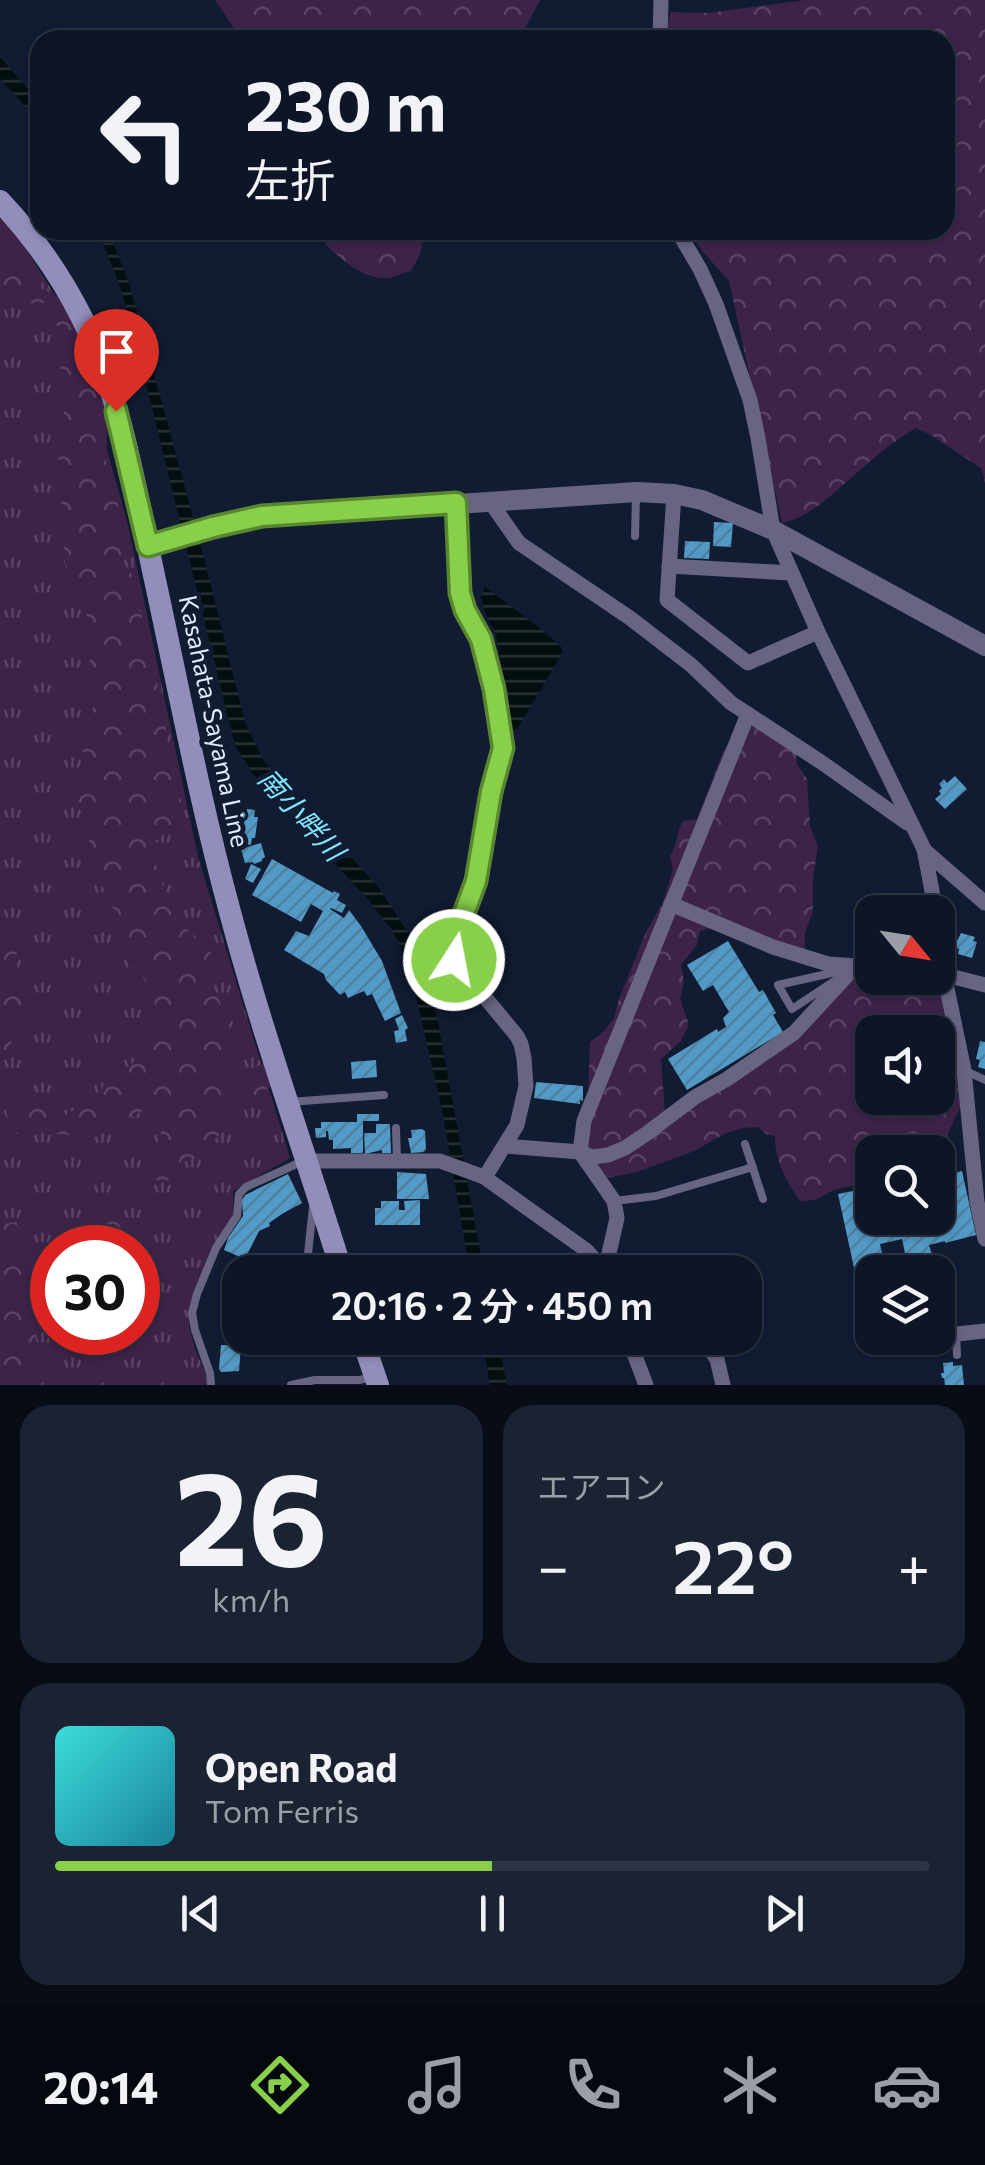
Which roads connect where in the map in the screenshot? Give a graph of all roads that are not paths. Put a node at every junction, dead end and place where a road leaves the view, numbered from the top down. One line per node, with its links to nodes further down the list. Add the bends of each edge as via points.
1 (661, 0): 2 (street)
2 (660, 30)
3 (0, 200): 4 (main road, Kasahata-Sayama Line)
4 (30, 239)
5 (31, 240): 13 (main road, Kasahata-Sayama Line, via 88,332)
6 (683, 240): 11 (street, via 716,304 750,400)
7 (636, 492): 8 (street); 9 (street); 12 (lane)
8 (674, 494): 11 (street); 14 (street)
9 (490, 500): 10 (street); 18 (street, via 519,543 691,665)
10 (456, 503): 13 (street, via 262,516); 34 (street, via 460,593 481,639 503,748 476,881 452,953 522,1044 526,1086)
11 (773, 530): 15 (street); 17 (street)
12 (635, 536)
13 (157, 543): 31 (main road, Kasahata-Sayama Line, via 230,913)
14 (669, 566): 15 (street); 16 (street, via 667,600 748,663)
15 (790, 573): 16 (street)
16 (818, 632): 19 (street)
17 (985, 646)
18 (748, 714): 19 (street); 23 (street)
19 (910, 825): 20 (street)
20 (924, 850): 21 (street); 22 (street)
21 (933, 895)
22 (985, 903)
23 (672, 904): 24 (street, via 773,947); 35 (street, via 584,1121)
24 (854, 968): 24 (lane, via 792,1009 778,985 835,972); 35 (street, via 794,1033 646,1134 608,1155)
25 (955, 976): 26 (street)
26 (985, 984)
27 (946, 995): 28 (street)
28 (964, 1070): 29 (lane); 43 (street)
29 (985, 1080)
30 (384, 1095): 31 (lane)
31 (287, 1102): 37 (main road, Kasahata-Sayama Line)
32 (396, 1128): 36 (lane)
33 (745, 1144): 38 (lane)
34 (506, 1146): 35 (street); 39 (street)
35 (580, 1152): 42 (street)
36 (397, 1160): 37 (street); 39 (street, via 442,1161)
37 (307, 1161): 40 (main road, Kasahata-Sayama Line); 55 (lane, via 238,1194 237,1216 216,1248 192,1313)
38 (753, 1167): 41 (lane); 42 (lane, via 656,1196)
39 (484, 1177): 46 (street)
40 (316, 1187): 44 (lane); 45 (main road, Kasahata-Sayama Line)
41 (763, 1199)
42 (614, 1201): 47 (street)
43 (985, 1239)
44 (308, 1255)
45 (337, 1255)
46 (590, 1255)
47 (609, 1255)
48 (985, 1331): 49 (street)
49 (956, 1334): 53 (lane)
50 (368, 1355): 54 (main road)
51 (635, 1355): 57 (street)
52 (714, 1355): 58 (street)
53 (957, 1355)
54 (376, 1380): 56 (lane)
55 (212, 1385)
56 (291, 1385)
57 (646, 1385)
58 (724, 1385)

